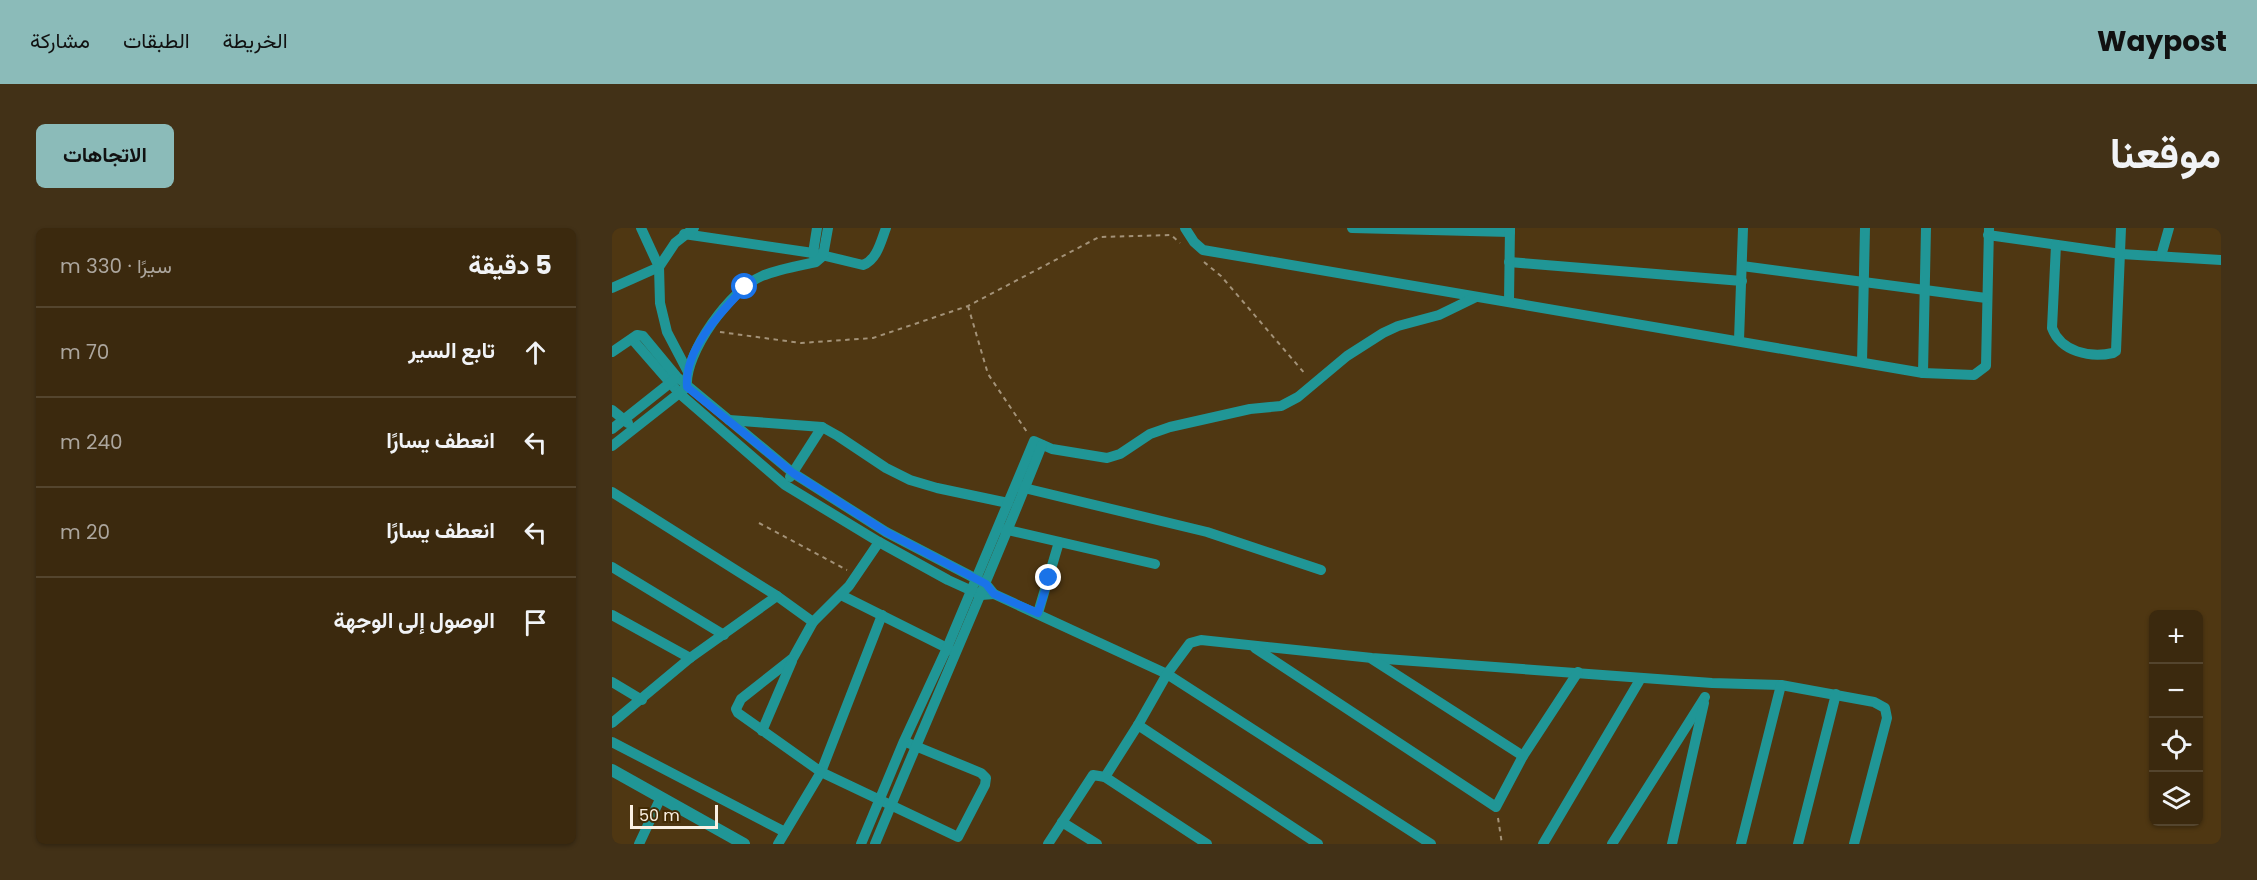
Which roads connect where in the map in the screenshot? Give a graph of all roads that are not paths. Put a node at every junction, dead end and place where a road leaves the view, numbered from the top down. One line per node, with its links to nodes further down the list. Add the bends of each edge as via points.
1 (641, 228): 25 (street)
2 (694, 228): 16 (street)
3 (817, 228): 21 (street)
4 (828, 228): 21 (street)
5 (886, 228): 21 (street, via 870,263)
6 (1185, 228): 17 (street)
7 (1194, 228): 17 (street)
8 (1352, 228): 14 (street)
9 (1743, 228): 24 (street)
10 (1865, 228): 27 (street)
11 (1926, 228): 29 (street)
12 (2121, 228): 19 (street)
13 (2169, 228): 20 (street)
14 (1510, 230): 23 (street)
15 (1989, 232): 18 (street); 31 (street)
16 (684, 234): 21 (street); 25 (street)
17 (1190, 244): 30 (street, via 1203,250)
18 (2056, 245): 19 (street); 19 (street, via 2052,328 2063,345 2083,353 2116,351)
19 (2121, 254): 20 (street)
20 (2161, 256): 22 (street)
21 (817, 257): 37 (street, via 761,277 745,287 706,330)
22 (2221, 260)
23 (1509, 262): 26 (street); 32 (street)
24 (1742, 266): 26 (street); 27 (street)
25 (659, 267): 28 (street); 37 (street, via 660,303)
26 (1742, 281): 33 (street)
27 (1863, 281): 29 (street); 35 (street)
28 (612, 288)
29 (1924, 290): 31 (street); 36 (street)
30 (1476, 297): 32 (street); 48 (street, via 1439,315 1383,333 1281,406 1170,427 1107,458 1038,443)
31 (1986, 298): 36 (street, via 1983,370 1974,375)
32 (1509, 301): 33 (street)
33 (1739, 340): 35 (street)
34 (612, 352): 37 (street, via 637,335 643,336)
35 (1862, 362): 36 (street)
36 (1923, 373)
37 (681, 382): 39 (street); 40 (street); 42 (street); 44 (street)
38 (612, 410): 39 (street)
39 (623, 420): 42 (street); 43 (street)
40 (729, 420): 41 (street); 44 (street); 46 (street)
41 (822, 427): 46 (street); 50 (street, via 910,480)
42 (633, 428): 45 (street)
43 (612, 429)
44 (719, 429): 47 (street)
45 (612, 446)
46 (793, 473): 47 (street); 57 (street, via 886,532)
47 (785, 485): 52 (street)
48 (1020, 487): 50 (street); 51 (street); 56 (street, via 1207,532)
49 (612, 492): 62 (street)
50 (1008, 503): 51 (street)
51 (1002, 529): 53 (street); 57 (street); 58 (street)
52 (879, 542): 59 (street); 61 (street)
53 (1059, 542): 54 (street); 64 (street)
54 (1155, 564)
55 (612, 567): 68 (street)
56 (1321, 570)
57 (975, 578): 58 (street); 59 (street)
58 (986, 584): 60 (street); 63 (street)
59 (970, 590): 63 (street); 70 (street)
60 (994, 594): 63 (street); 64 (street)
61 (841, 595): 66 (street); 67 (street)
62 (777, 596): 67 (street); 68 (street)
63 (981, 596): 70 (street)
64 (1038, 613): 75 (street)
65 (612, 615): 71 (street)
66 (882, 615): 70 (street); 91 (street)
67 (813, 622): 72 (street)
68 (724, 635): 71 (street)
69 (1253, 647): 73 (street); 75 (street, via 1201,640 1190,643); 89 (street, via 1496,807)
70 (952, 651): 86 (street); 88 (street)
71 (690, 658): 82 (street)
72 (793, 658): 85 (street); 85 (street, via 736,705 738,712)
73 (1372, 658): 74 (street); 89 (street)
74 (1578, 672): 76 (street); 89 (street)
75 (1167, 674): 84 (street); 108 (street)
76 (1641, 678): 78 (street); 109 (street)
77 (612, 682): 82 (street)
78 (1712, 683): 79 (street); 81 (street)
79 (1781, 685): 80 (street); 112 (street)
80 (1836, 693): 113 (street); 114 (street, via 1880,704 1887,712)
81 (1705, 697): 110 (street); 111 (street)
82 (642, 700): 83 (street)
83 (612, 723)
84 (1138, 725): 92 (street); 107 (street)
85 (762, 731): 91 (street)
86 (904, 741): 88 (street); 94 (street)
87 (612, 742): 97 (street)
88 (915, 745): 95 (street); 98 (street, via 986,778)
89 (1523, 756)
90 (612, 770): 93 (street)
91 (821, 772): 94 (street); 97 (street)
92 (1105, 777): 96 (street, via 1093,775); 106 (street)
93 (661, 797): 99 (street); 100 (street)
94 (879, 800): 95 (street); 102 (street)
95 (891, 805): 98 (street); 103 (street)
96 (1062, 822): 104 (street); 105 (street)
97 (785, 832): 101 (street)
98 (956, 841)
99 (639, 844)
100 (744, 844)
101 (778, 844)
102 (861, 844)
103 (875, 844)
104 (1048, 844)
105 (1097, 844)
106 (1208, 844)
107 (1318, 844)
108 (1431, 844)
109 (1543, 844)
110 (1612, 844)
111 (1672, 844)
112 (1741, 844)
113 (1798, 844)
114 (1854, 844)

